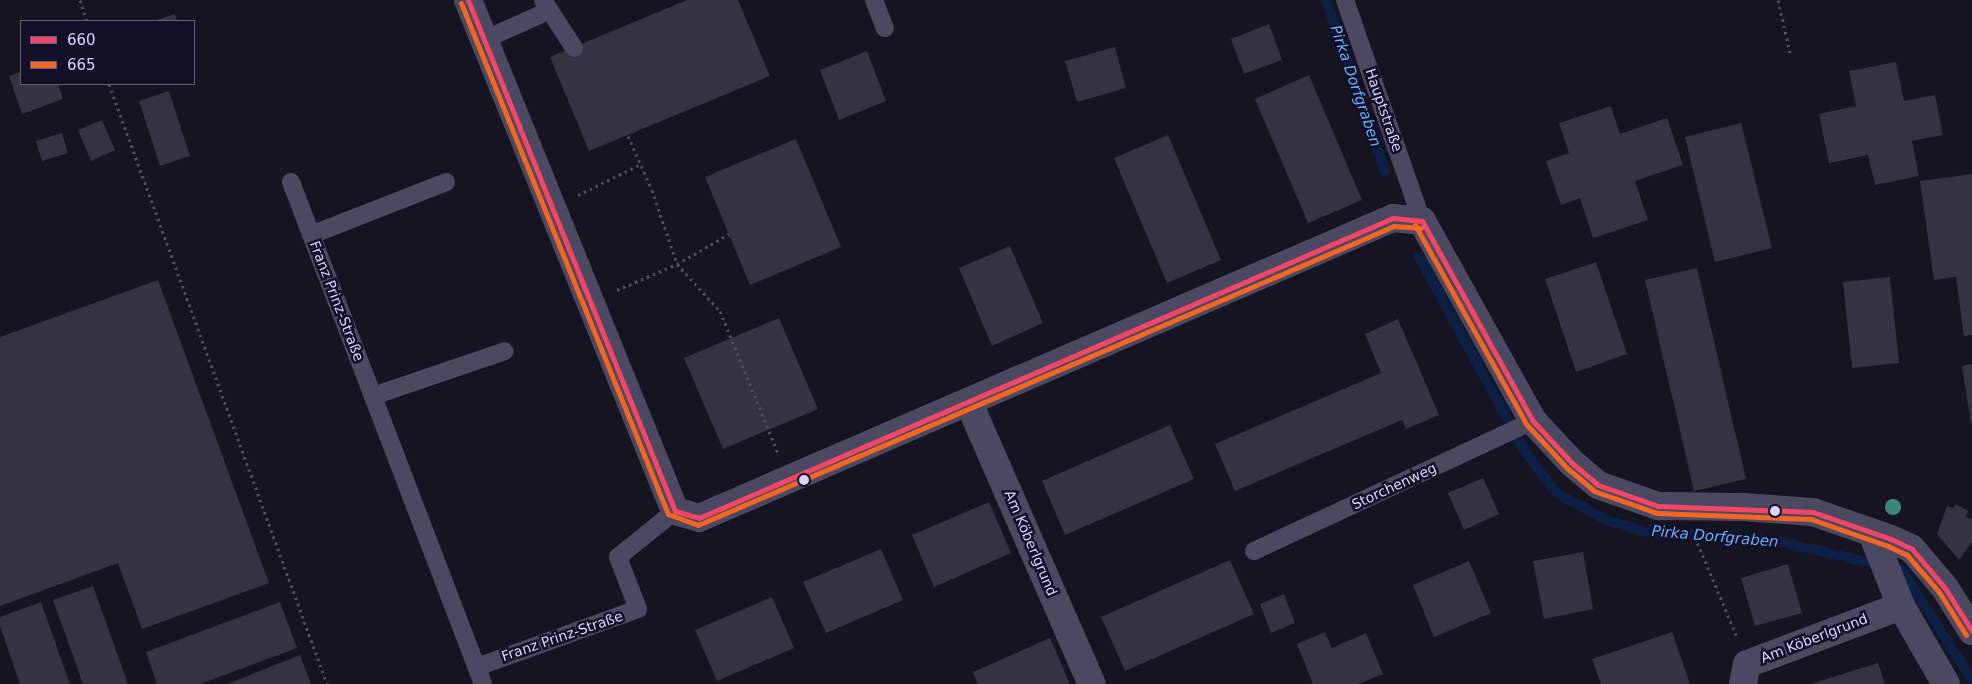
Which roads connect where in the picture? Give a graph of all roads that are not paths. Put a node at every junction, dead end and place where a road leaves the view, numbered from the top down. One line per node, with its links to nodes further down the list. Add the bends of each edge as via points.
1 (468, 0): 6 (street)
2 (874, 0): 5 (lane)
3 (1345, 0): 10 (lane, Hauptstraße)
4 (545, 6): 6 (lane); 7 (lane)
5 (885, 28)
6 (484, 40): 16 (street)
7 (574, 48)
8 (291, 182): 11 (lane, Franz Prinz-Straße)
9 (446, 182): 11 (lane, Franz Prinz-Straße)
10 (1422, 221): 14 (street, via 1393,218); 15 (street, Hauptstraße)
11 (311, 235): 13 (lane, Franz Prinz-Straße)
12 (505, 351): 13 (lane)
13 (373, 396): 21 (lane, Franz Prinz-Straße)
14 (969, 403): 16 (street, via 699,518); 24 (street, Am Köberlgrund)
15 (1533, 422): 17 (street, Hauptstraße, via 1598,485 1628,498 1683,508 1743,506 1813,512); 18 (lane, Storchenweg)
16 (675, 511): 21 (lane, Franz Prinz-Straße, via 618,557 638,610)
17 (1872, 532): 19 (street); 20 (street, Hauptstraße, via 1912,549 1945,588)
18 (1254, 551)
19 (1901, 606): 22 (street, Am Köberlgrund); 25 (street)
20 (1972, 631)
21 (476, 666): 23 (lane, Franz Prinz-Straße)
22 (1745, 674)
23 (483, 684)
24 (1092, 684)
25 (1946, 684)

